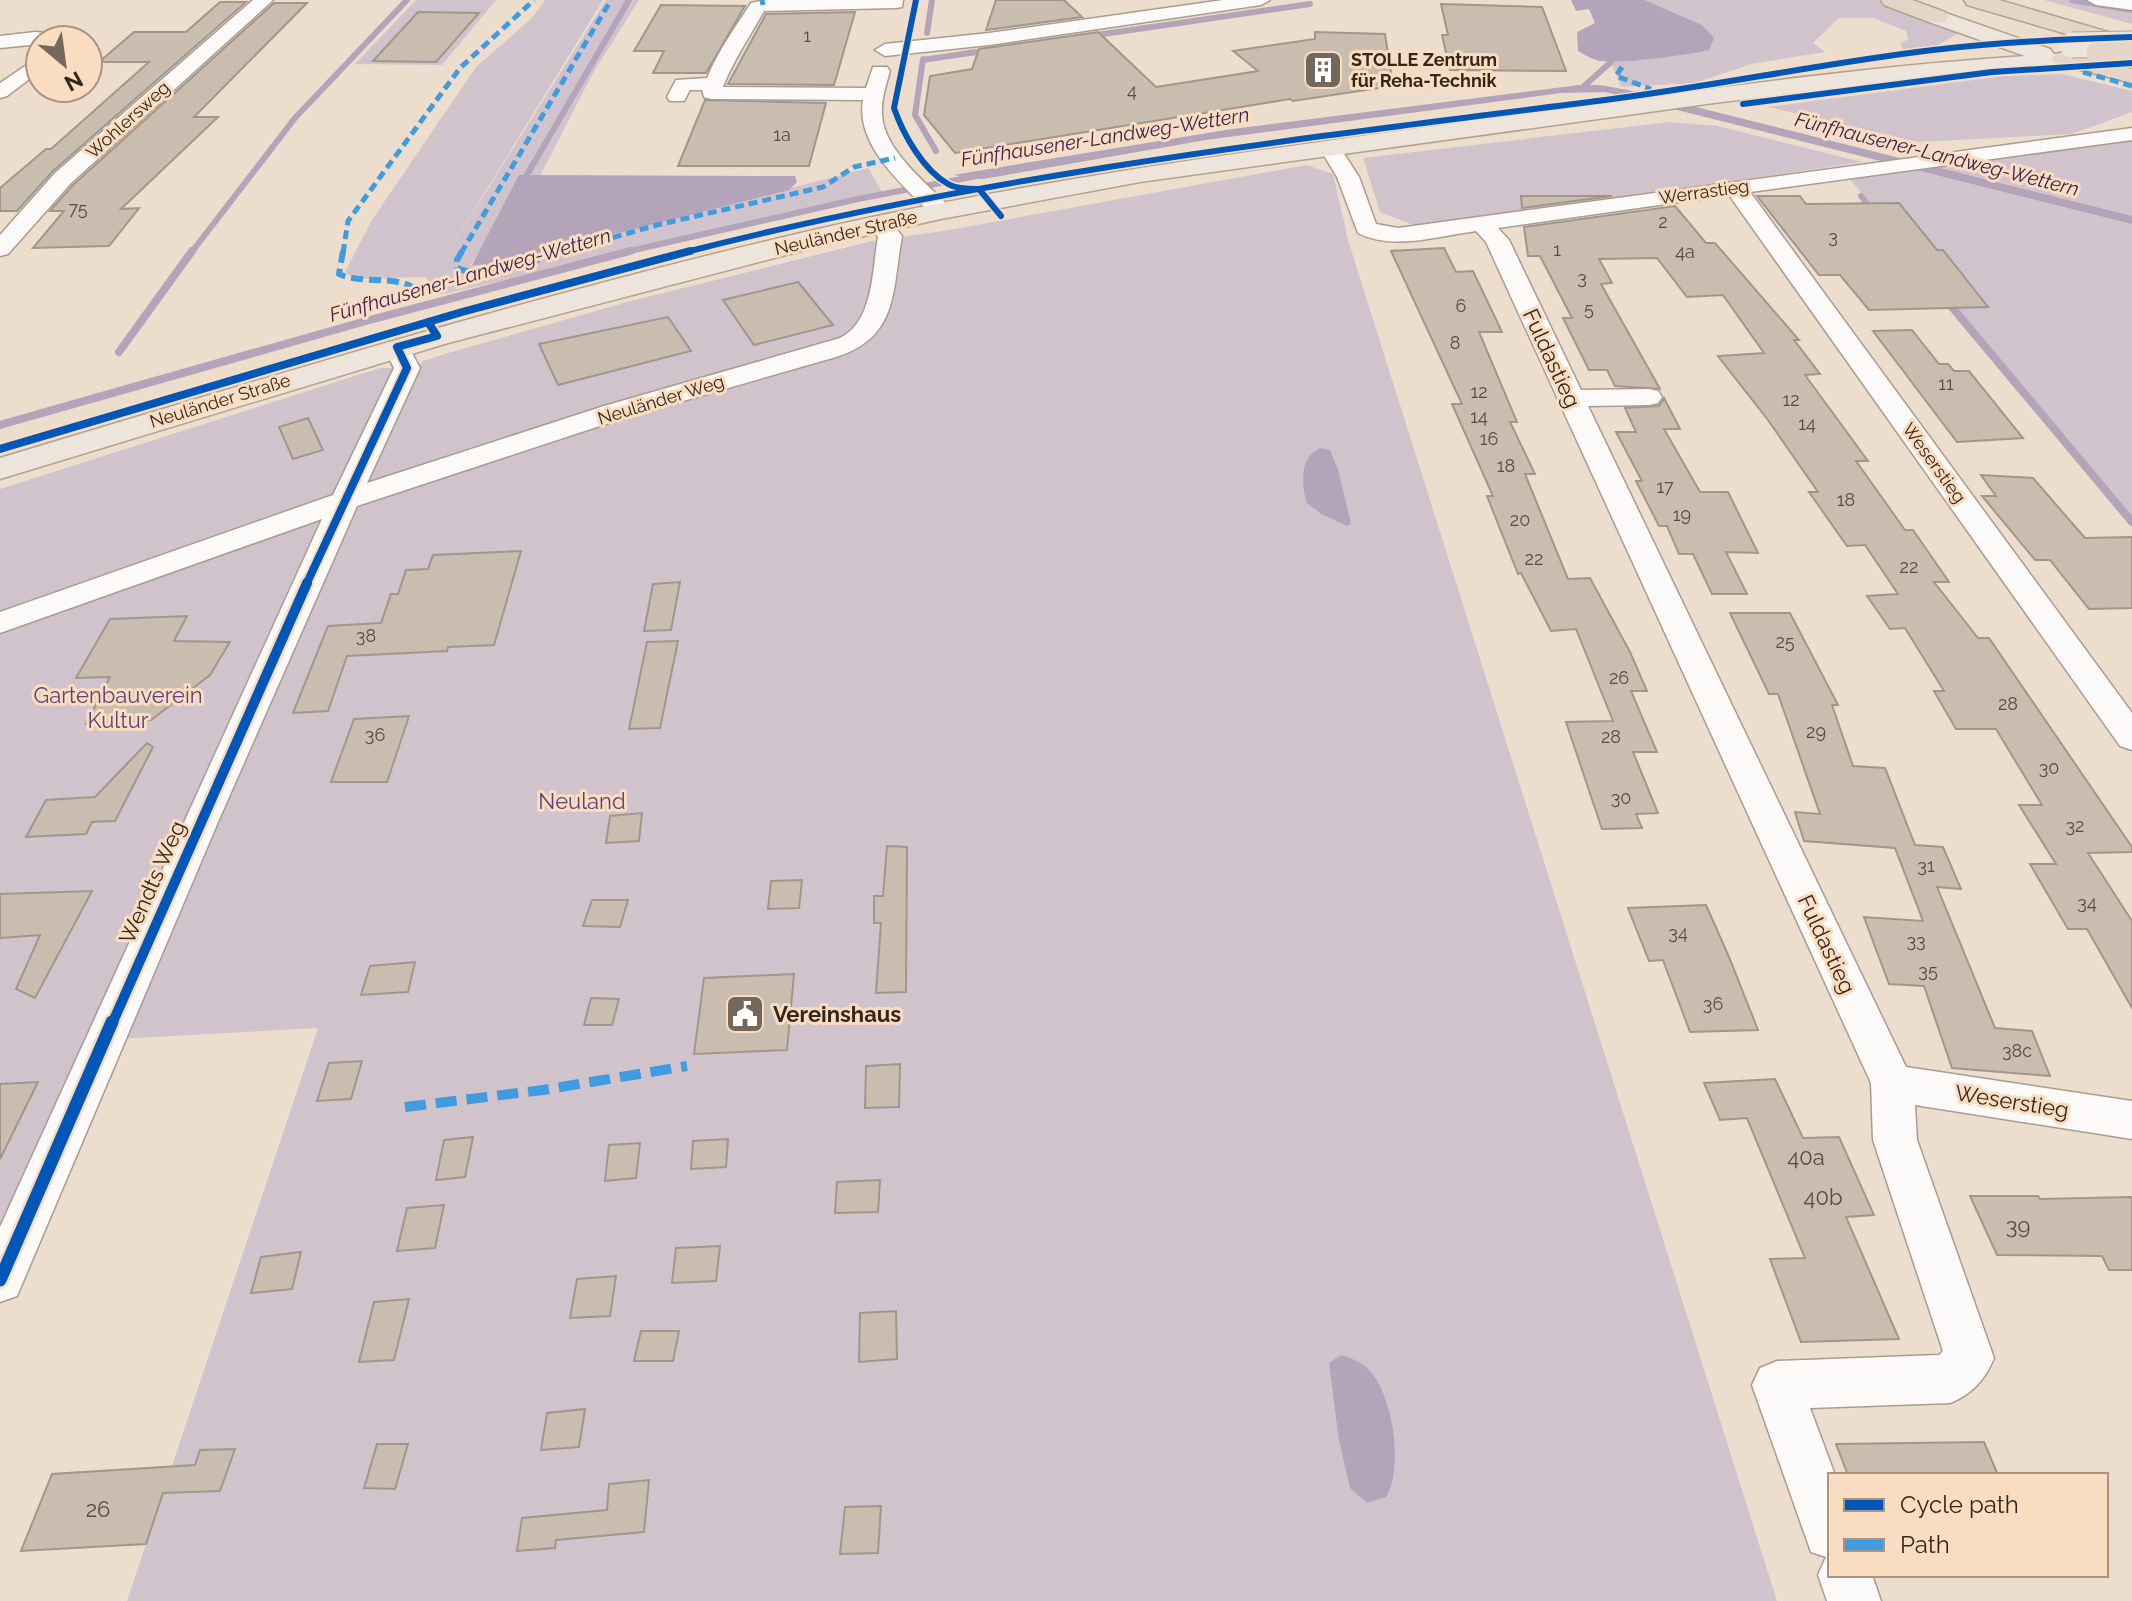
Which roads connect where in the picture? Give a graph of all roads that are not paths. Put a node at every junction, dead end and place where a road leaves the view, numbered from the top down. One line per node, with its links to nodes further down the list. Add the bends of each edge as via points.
1 (264, 0): 31 (street, Wohlersweg, via 63,178)
2 (1261, 0): 14 (street)
3 (1892, 0): 9 (highway)
4 (1975, 0): 16 (highway)
5 (2010, 0): 10 (highway)
6 (2096, 0): 8 (street)
7 (897, 2): 14 (street); 20 (street, via 763,5 727,53)
8 (2132, 5)
9 (1937, 17): 13 (main road); 17 (main road, via 1966,37 1966,47)
10 (2132, 36)
11 (24, 38): 12 (street)
12 (0, 42)
13 (2026, 49): 15 (main road); 17 (main road, Neuländer Straße)
14 (885, 50): 22 (street)
15 (2068, 52): 16 (highway); 16 (main road, Neuländer Straße, bridge); 23 (main road, Neuländer Straße)
16 (2117, 54): 19 (highway)
17 (1954, 57): 23 (main road, Neuländer Straße)
18 (24, 74): 21 (street)
19 (2132, 76)
20 (715, 84): 22 (street, via 711,93); 24 (street, via 683,84)
21 (0, 92)
22 (874, 94): 28 (street, via 872,124)
23 (1714, 96): 26 (main road, Neuländer Straße)
24 (677, 97)
25 (2132, 134): 27 (street, Werrastieg)
26 (1330, 147): 28 (main road, Neuländer Straße); 30 (street, Werrastieg, via 1348,177 1364,224 1372,231 1405,235)
27 (1735, 187): 30 (street, Werrastieg); 38 (street, Weserstieg)
28 (933, 202): 29 (main road, Neuländer Straße)
29 (880, 224): 32 (main road, Neuländer Straße); 36 (street, Neuländer Weg, via 890,236 882,280 871,325 854,341)
30 (1482, 224): 34 (street, Fuldastieg, via 1497,240)
31 (0, 249)
32 (397, 347): 35 (main road, Neuländer Straße); 36 (street, via 407,368)
33 (1649, 397): 34 (street)
34 (1571, 398): 39 (street, Fuldastieg)
35 (0, 469)
36 (344, 501): 37 (street, Neuländer Weg); 41 (street, Wendts Weg)
37 (0, 623)
38 (2132, 738)
39 (1892, 1083): 40 (street, Weserstieg); 42 (street, Fuldastieg, via 1895,1140 1970,1358 1950,1379 1777,1385)
40 (2132, 1120)
41 (0, 1280)
42 (1828, 1527)
43 (1846, 1577): 44 (street)
44 (1854, 1601)

